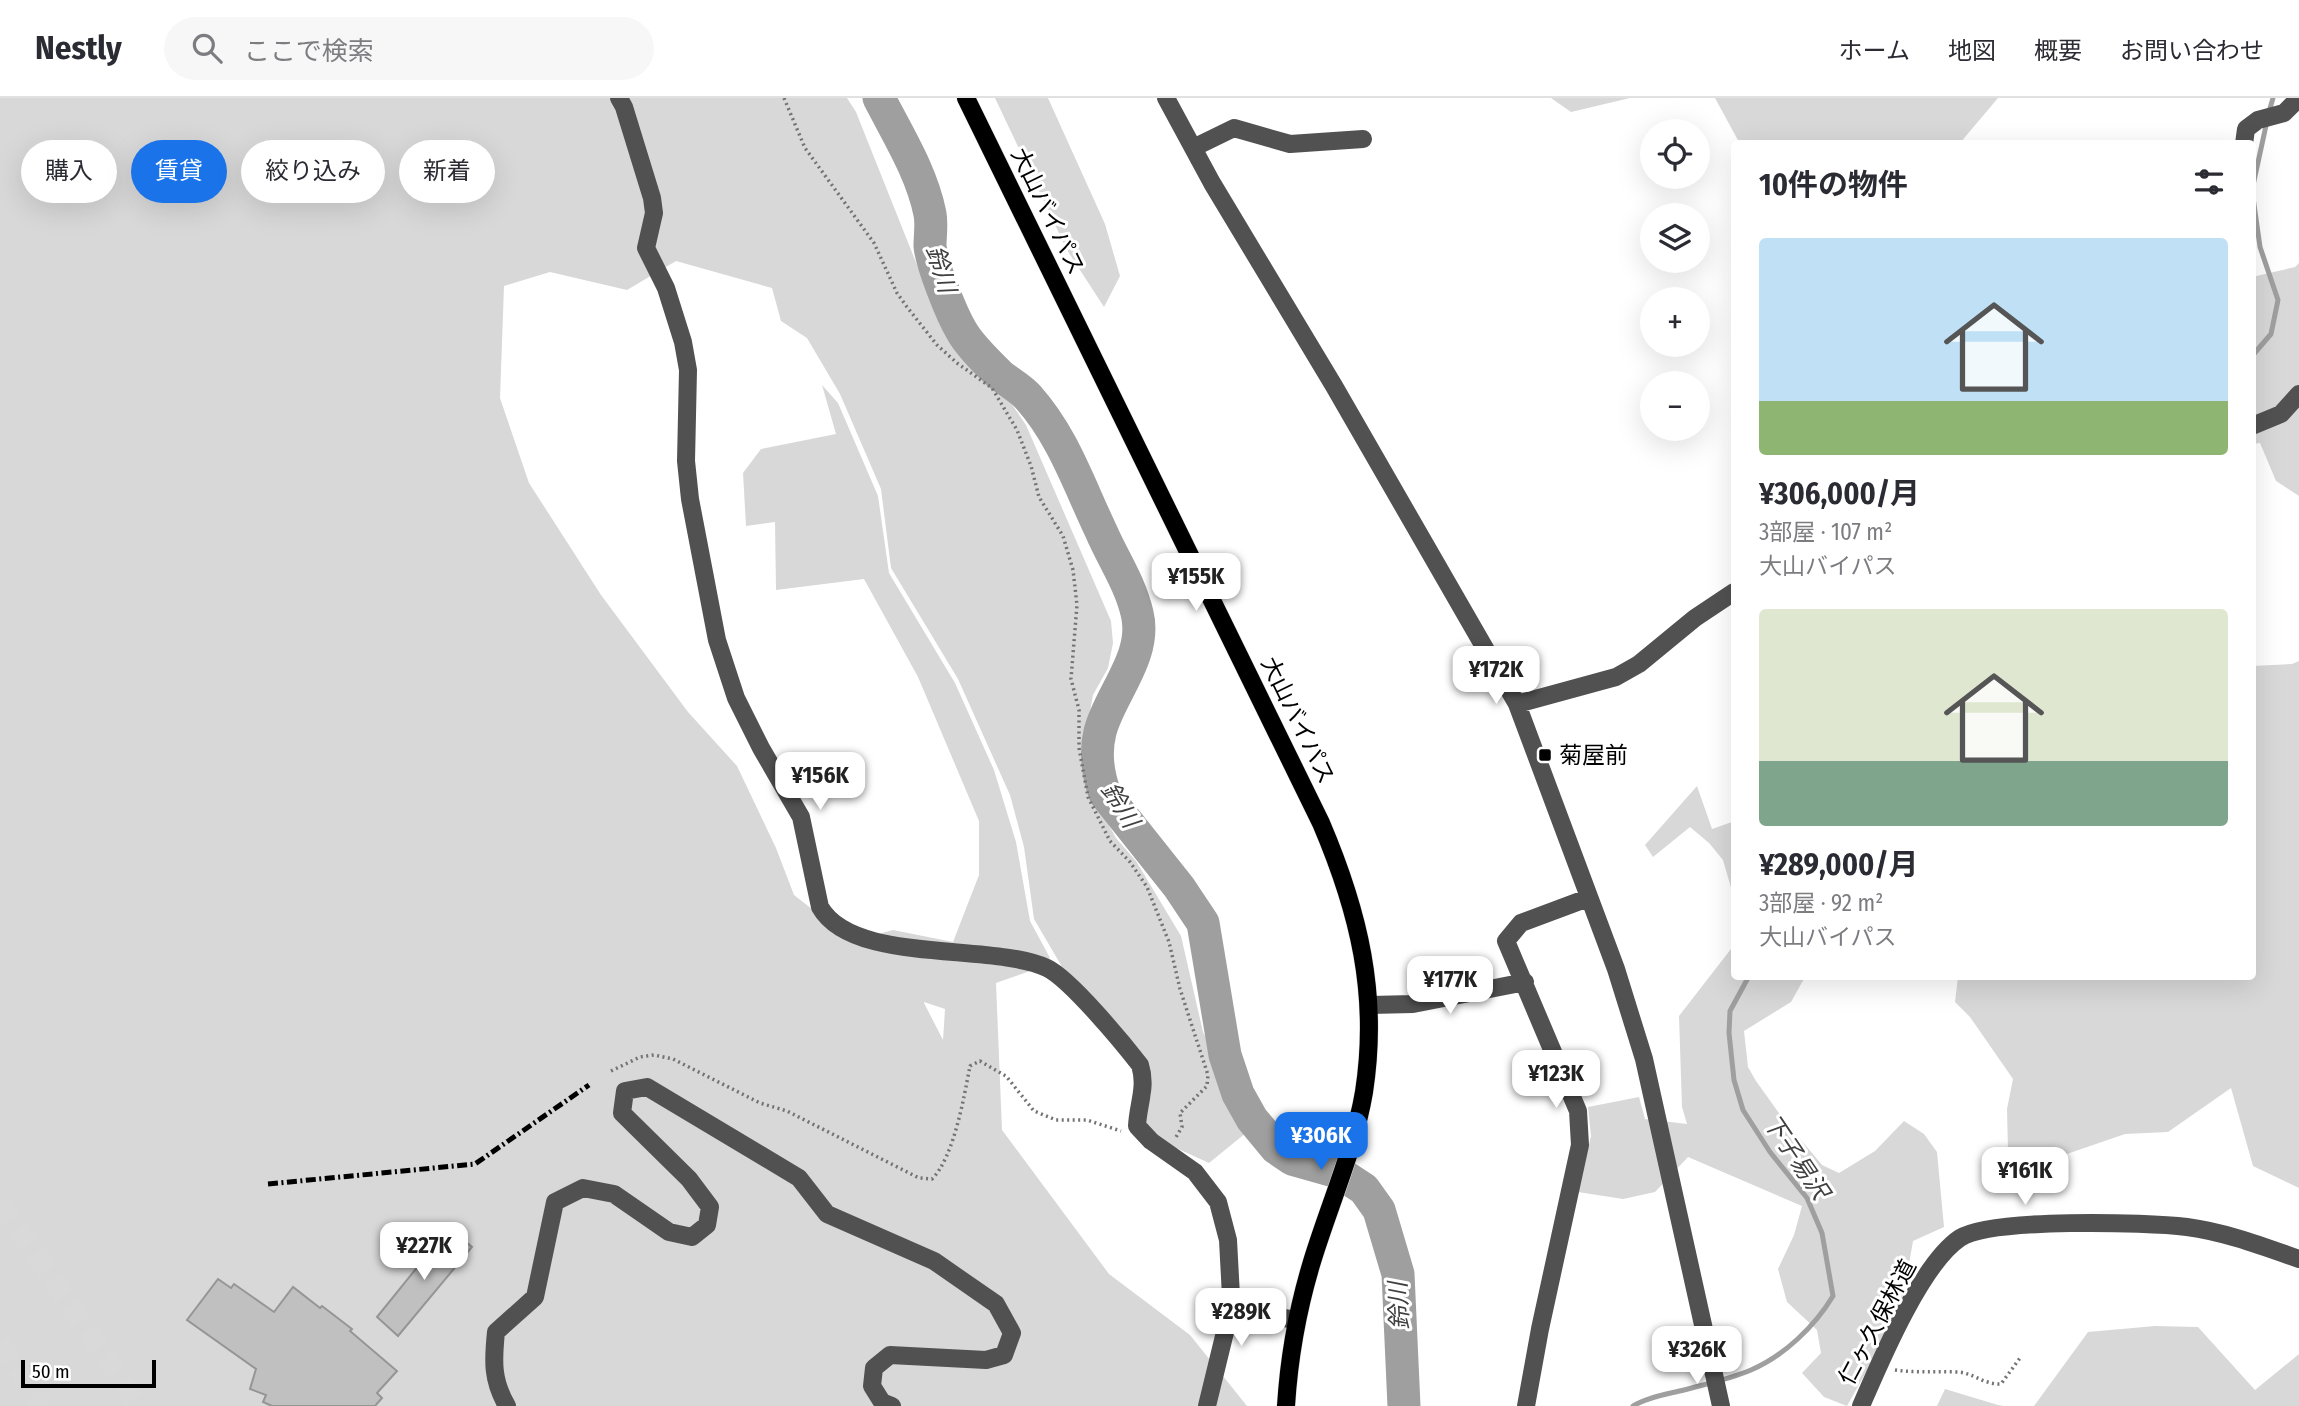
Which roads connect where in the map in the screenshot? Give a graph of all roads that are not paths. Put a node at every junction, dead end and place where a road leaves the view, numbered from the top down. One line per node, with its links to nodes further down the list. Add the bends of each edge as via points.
1 (619, 98): 16 (street, via 653,206 646,248 666,288 683,342 688,370 686,461 717,640 736,698 801,817 820,907 837,926 869,940 1025,960 1051,969 1073,988 1140,1065 1144,1078 1137,1126 1195,1172 1218,1202 1228,1240)
2 (965, 98): 14 (main road, 大山バイパス, via 1321,823 1352,905)
3 (1166, 98): 7 (street)
4 (2299, 98): 6 (street, via 2284,113 2258,120 2246,129)
5 (1363, 139): 7 (street, via 1290,144 1234,128)
6 (2245, 140)
7 (1193, 148): 11 (street)
8 (2299, 394): 9 (street, via 2281,414)
9 (2256, 424)
10 (1731, 594): 11 (street, via 1616,677)
11 (1517, 704): 12 (street)
12 (1588, 898): 13 (street, via 1521,923 1506,941); 18 (street, via 1644,1059)
13 (1525, 982): 14 (street, via 1413,1004); 23 (street, via 1578,1111 1580,1145)
14 (1370, 1004): 17 (main road, 大山バイパス, via 1364,1094)
15 (2299, 1259): 24 (street, 仁ヶ久保林道, via 2232,1236 2186,1227 2083,1223 1986,1228 1961,1238 1938,1258)
16 (1232, 1315): 17 (street); 21 (street)
17 (1296, 1320): 22 (main road, 大山バイパス)
18 (1720, 1403)
19 (507, 1406): 20 (street, via 493,1366 496,1332 535,1297 555,1202 583,1188 614,1194 669,1232 692,1237 707,1225 710,1207 689,1179 622,1113 625,1091 647,1087 799,1178 827,1213 933,1261 996,1304 1012,1333 1004,1355 986,1360 890,1355 874,1368 872,1386 882,1402)
20 (892, 1406)
21 (1206, 1406)
22 (1286, 1406)
23 (1526, 1406)
24 (1861, 1406)

